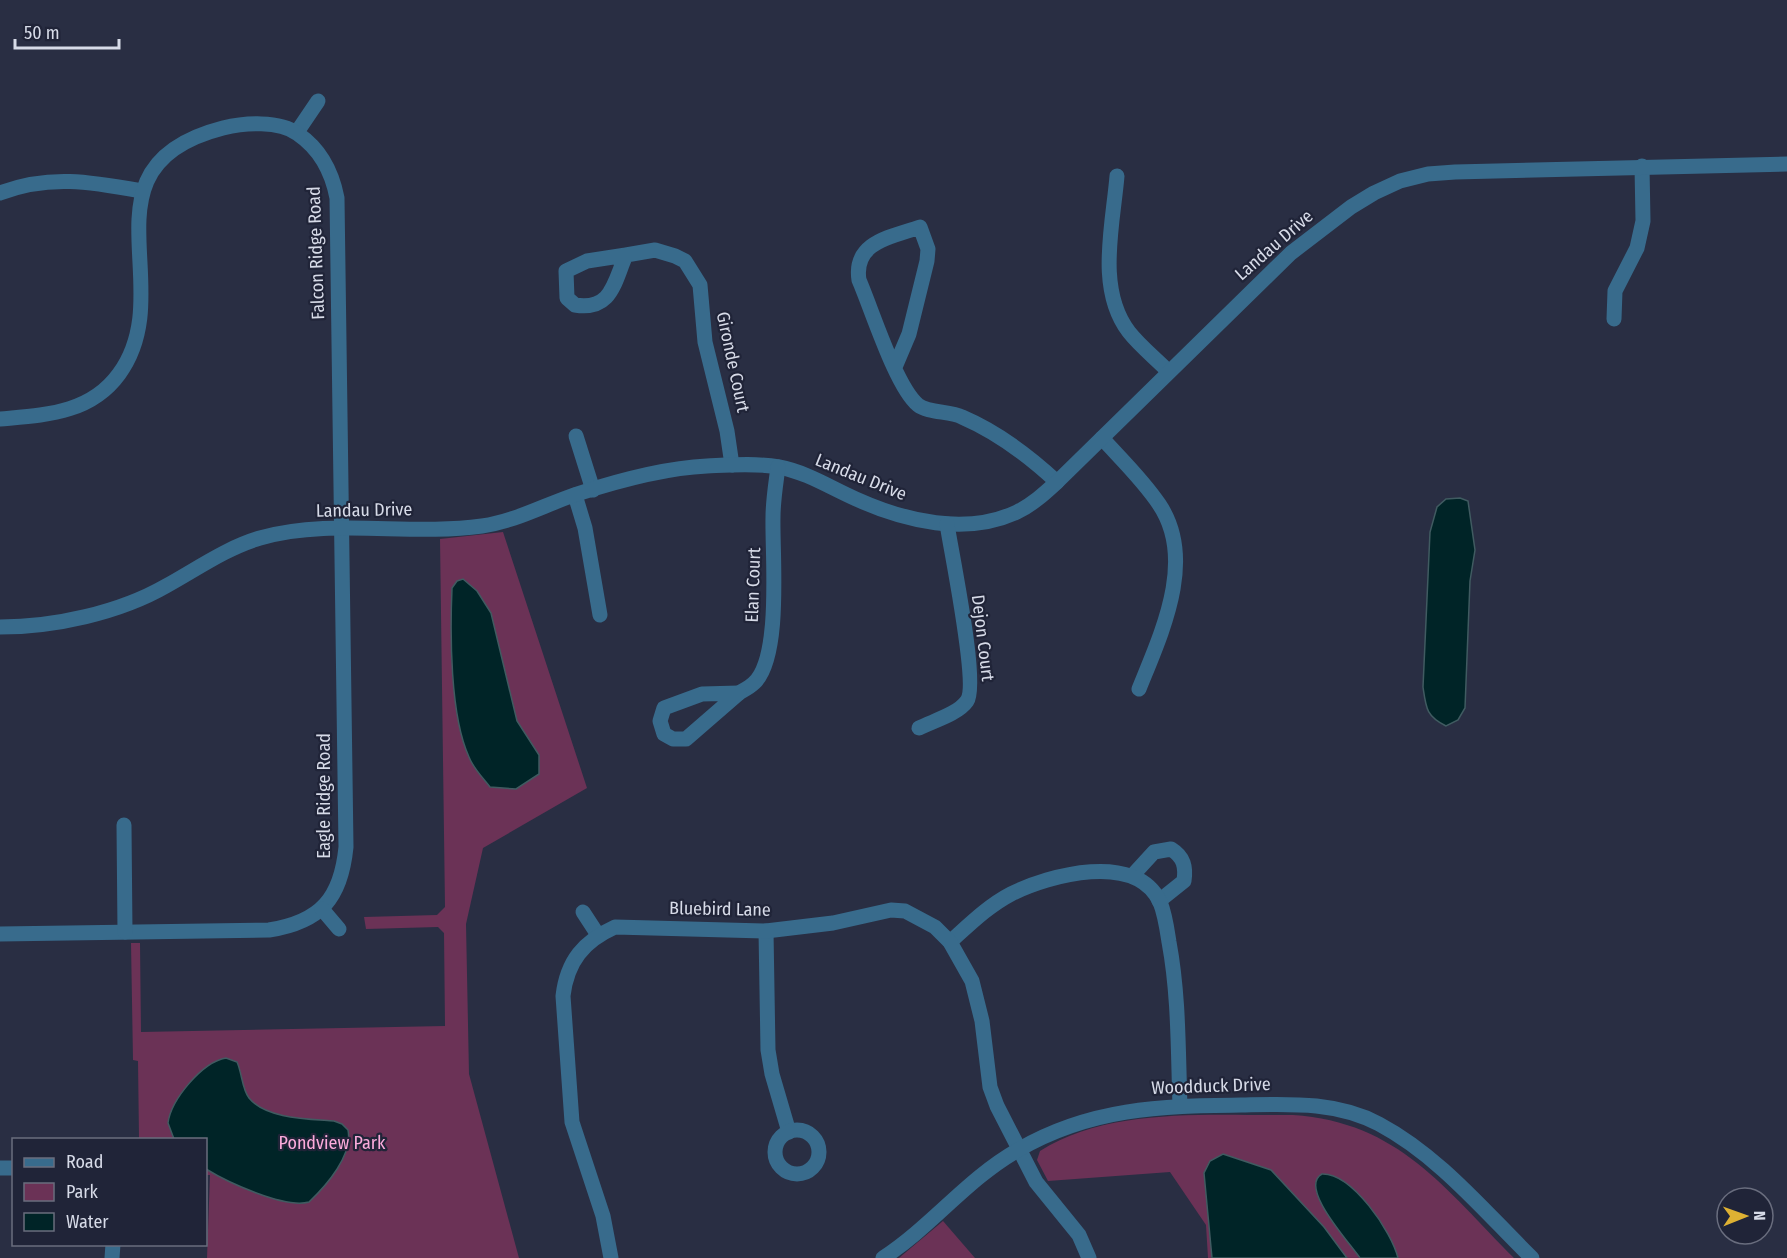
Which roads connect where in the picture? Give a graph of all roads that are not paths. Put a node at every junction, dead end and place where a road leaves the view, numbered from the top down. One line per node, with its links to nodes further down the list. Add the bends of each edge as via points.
1 (318, 100): 2 (street)
2 (297, 132): 6 (street, via 248,124 198,134 176,145 159,160); 21 (street, Falcon Ridge Road, via 324,160 337,198)
3 (1787, 164): 4 (street, Landau Drive)
4 (1642, 166): 9 (street, via 1643,221 1637,248 1615,291); 11 (street, Landau Drive, via 1455,172 1400,181 1351,207 1291,253)
5 (1117, 176): 11 (street, via 1109,273 1114,304 1129,331)
6 (142, 191): 7 (street, via 82,180 56,180); 12 (street, via 140,318 129,359 107,388 73,409)
7 (0, 193)
8 (626, 255): 15 (street, Gironde Court, via 655,250 675,256 685,261 700,285 705,342)
9 (1614, 319)
10 (895, 367): 10 (street, via 909,334 927,261 928,249 920,226 873,244 864,250 857,268); 17 (street, via 906,392 920,406 968,419 1026,454)
11 (1168, 371): 14 (street, Landau Drive)
12 (0, 419)
13 (576, 436): 18 (street)
14 (1102, 438): 17 (street, Landau Drive); 24 (street, via 1161,506 1176,552 1174,584 1159,639)
15 (732, 465): 16 (street, Landau Drive); 18 (street, Landau Drive, via 666,472)
16 (778, 467): 20 (street, Landau Drive, via 879,508); 25 (street, Elan Court, via 772,516 774,614 765,666 755,683)
17 (1057, 482): 20 (street, Landau Drive, via 1020,511 1003,518 967,525)
18 (593, 490): 19 (street, Landau Drive)
19 (575, 495): 21 (street, Landau Drive, via 529,514 481,526); 22 (street, via 585,528)
20 (947, 524): 26 (street, Dejon Court, via 969,658 970,693 963,706)
21 (340, 529): 23 (street, Landau Drive, via 261,538 226,552 163,588 116,607 40,624); 30 (street, Eagle Ridge Road, via 346,847 343,872)
22 (600, 615)
23 (0, 627)
24 (1139, 689)
25 (739, 693): 25 (street, Elan Court, via 686,739 664,734 660,720 664,708 702,694)
26 (919, 728)
27 (124, 825): 34 (street)
28 (1132, 876): 29 (street); 29 (street, via 1154,852 1172,849 1178,853 1184,861 1184,881); 37 (street, via 1119,871 1091,872 1036,884 989,908)
29 (1159, 901): 38 (street, via 1176,985)
30 (322, 909): 32 (street); 34 (street, Eagle Ridge Road, via 307,921 269,930)
31 (584, 912): 36 (street)
32 (339, 929)
33 (766, 931): 36 (street, Bluebird Lane, via 632,926 615,927); 37 (street, Bluebird Lane, via 822,925 891,910 921,917); 39 (street, via 768,1050)
34 (124, 932): 35 (street, Eagle Ridge Road)
35 (0, 934)
36 (598, 935): 41 (street, Bluebird Lane, via 581,947 565,980 563,996 574,1129 603,1216)
37 (950, 942): 40 (street, Bluebird Lane, via 972,981 982,1021 990,1087)
38 (1180, 1106): 40 (street, Woodduck Drive, via 1094,1118); 44 (street, Woodduck Drive, via 1298,1103 1347,1112 1377,1123 1430,1157)
39 (789, 1132)
40 (1018, 1150): 42 (street, Woodduck Drive, via 973,1181); 43 (street, Bluebird Lane, via 1047,1197 1078,1234)
41 (611, 1258)
42 (883, 1258)
43 (1089, 1258)
44 (1532, 1258)

